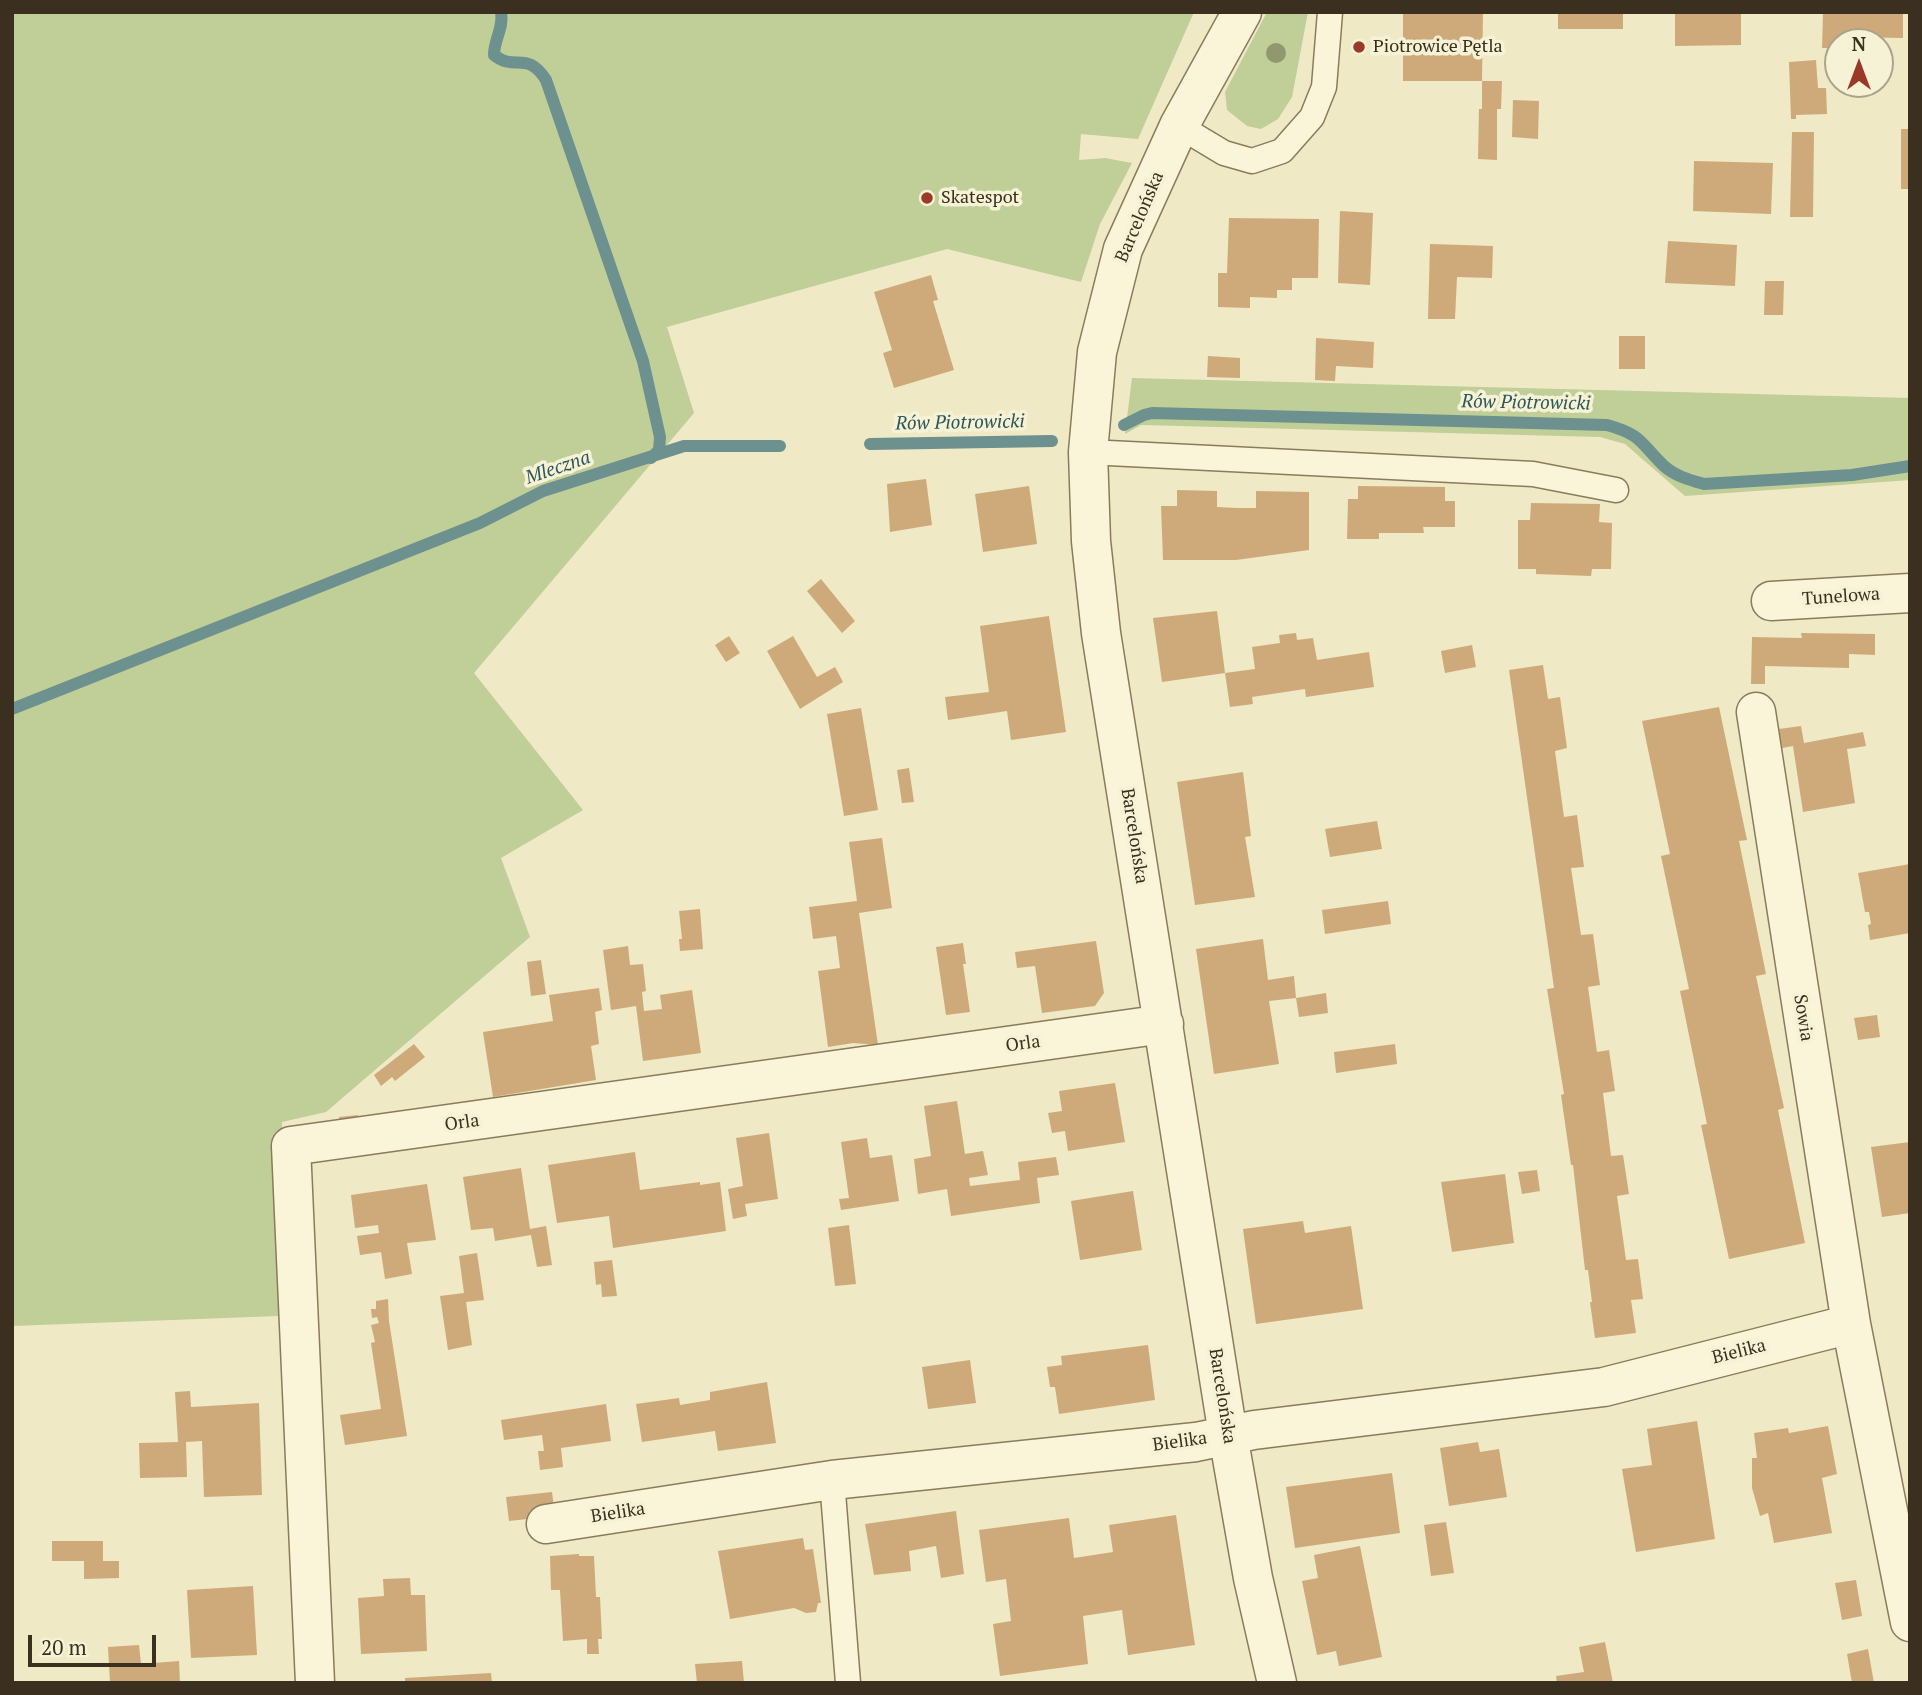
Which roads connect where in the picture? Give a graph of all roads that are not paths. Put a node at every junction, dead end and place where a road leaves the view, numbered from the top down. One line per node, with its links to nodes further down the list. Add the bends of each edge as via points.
1 (1242, 12): 3 (street, Barcelońska)
2 (1330, 12): 3 (lane, via 1324,87 1312,117 1282,151 1252,160 1224,153)
3 (1179, 127): 4 (street, Barcelońska, via 1123,248 1097,352)
4 (1088, 452): 5 (lane, via 1534,474); 9 (street, Barcelońska, via 1101,633)
5 (1616, 490)
6 (1910, 593): 7 (street, Tunelowa)
7 (1771, 601)
8 (1756, 712): 10 (street, Sowia)
9 (1164, 1024): 11 (street, Barcelońska); 15 (street, Orla, via 291,1146)
10 (1851, 1324): 11 (street, Bielika, via 1604,1387); 14 (street, Sowia)
11 (1228, 1435): 12 (street, Bielika); 17 (street, Barcelońska)
12 (832, 1480): 13 (street, Bielika); 16 (lane)
13 (546, 1524)
14 (1910, 1622)
15 (315, 1683)
16 (848, 1683)
17 (1277, 1683)

